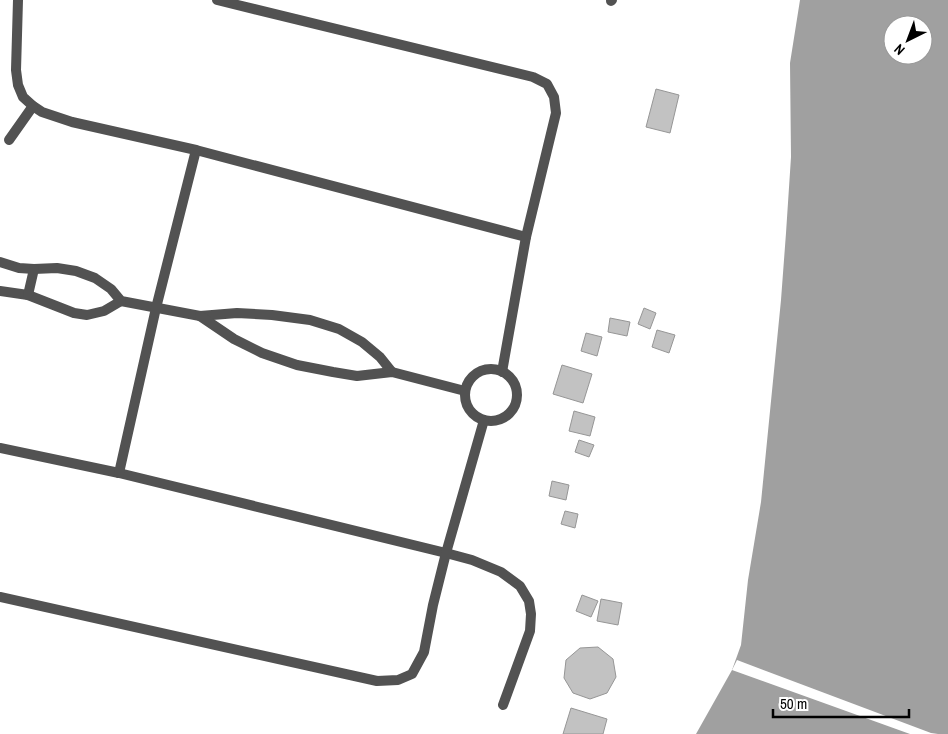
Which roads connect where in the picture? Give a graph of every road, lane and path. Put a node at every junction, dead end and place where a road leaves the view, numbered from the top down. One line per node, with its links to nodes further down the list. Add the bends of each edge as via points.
1 (18, 0): 3 (street, via 18,85 23,97)
2 (217, 0): 6 (street, via 547,84 554,97 556,114)
3 (33, 106): 4 (street); 5 (street, via 72,122)
4 (9, 140)
5 (196, 150): 6 (street); 12 (street)
6 (526, 236): 15 (street)
7 (0, 262): 8 (street)
8 (34, 269): 10 (street); 11 (street, via 76,271 95,278)
9 (0, 291): 10 (street)
10 (28, 295): 11 (street, via 87,315 104,311)
11 (121, 301): 12 (street)
12 (156, 308): 13 (street); 19 (street)
13 (200, 316): 14 (street, via 234,339 297,365 357,376); 14 (street, via 237,313 310,320 339,329 362,342)
14 (392, 372): 16 (street)
15 (502, 372): 16 (street, via 493,369 475,374); 17 (street, via 515,385 515,404 503,418)
16 (465, 391): 17 (street, via 469,409)
17 (484, 420): 20 (street)
18 (0, 448): 19 (street)
19 (118, 473): 20 (street)
20 (446, 553): 21 (street, via 424,652 412,674 398,680 377,681); 22 (street, via 501,572 520,586 529,601 530,631)
21 (0, 597)
22 (503, 705)

